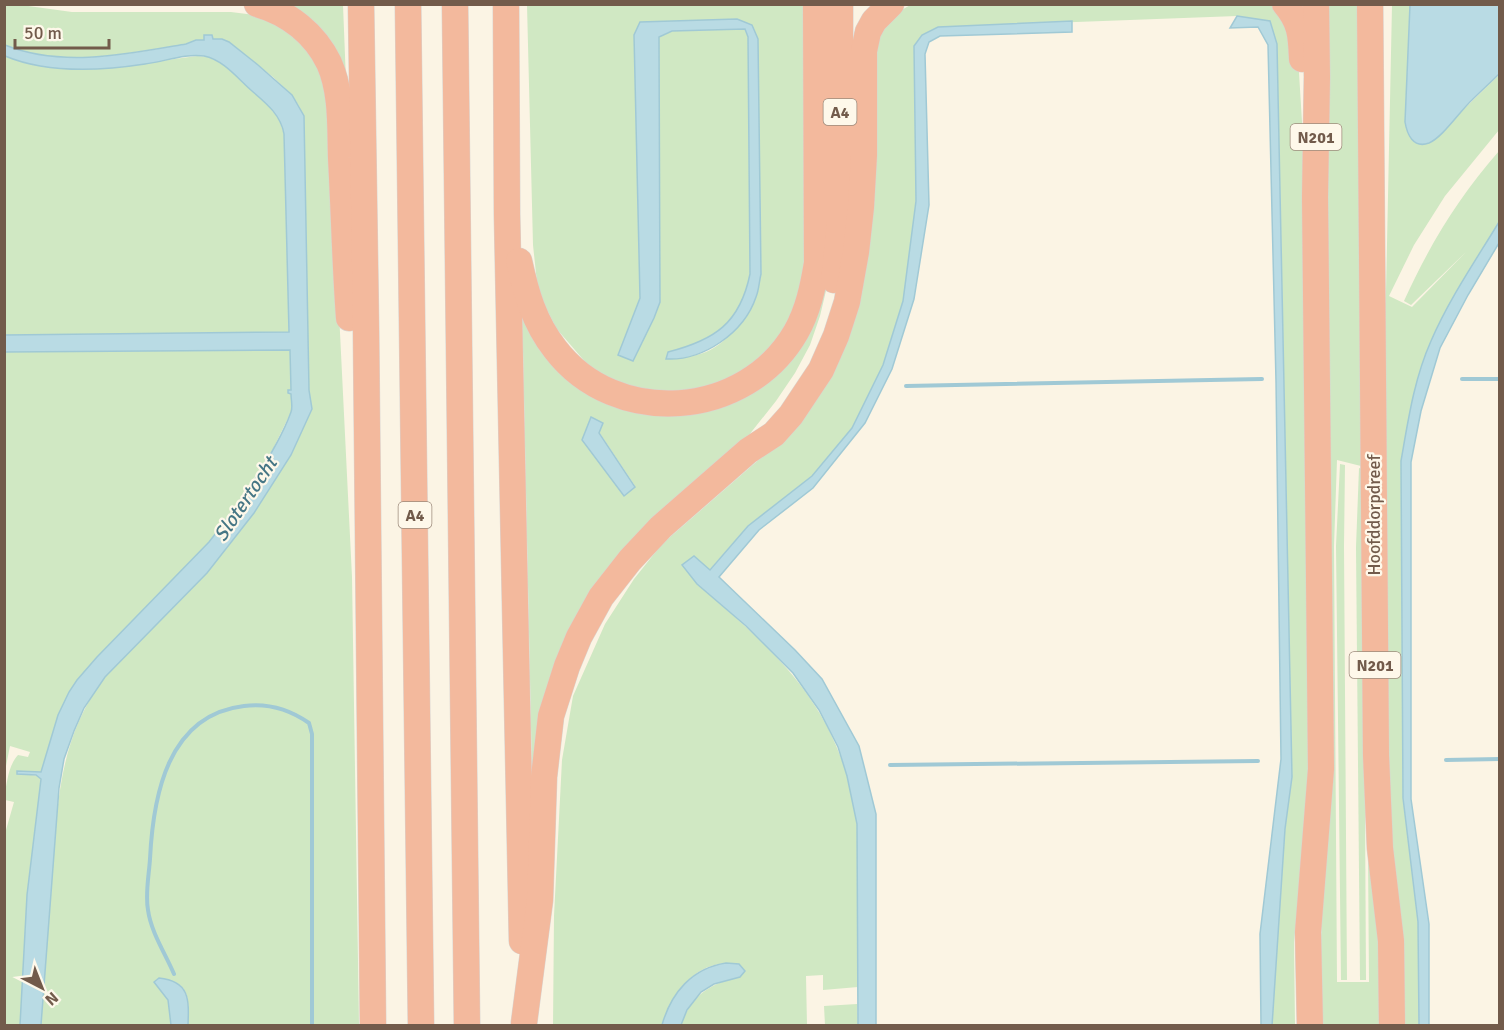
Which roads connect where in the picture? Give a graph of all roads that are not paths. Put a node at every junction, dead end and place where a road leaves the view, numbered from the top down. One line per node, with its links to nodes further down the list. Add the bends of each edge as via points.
1 (257, 4): 17 (highway, via 299,24 322,51 334,76)
2 (361, 4): 17 (highway)
3 (408, 4): 20 (highway, A4)
4 (455, 4): 21 (highway)
5 (506, 4): 15 (highway, A4)
6 (816, 4): 15 (highway, A4, via 817,263 810,298 796,332 768,367 753,378 719,396 669,405 635,401 580,374 556,350 534,314)
7 (840, 4): 16 (highway, A4, via 840,219 832,291 824,324 797,388)
8 (891, 4): 16 (highway, A4, via 874,21 864,51 861,207 847,302 821,370 774,434)
9 (1285, 4): 14 (highway, via 1300,29)
10 (1316, 4): 14 (highway, N201)
11 (1370, 4): 13 (highway, Hoofddorpdreef / N201)
12 (1387, 4): 13 (highway, via 1387,37)
13 (1370, 125): 23 (highway, Hoofddorpdreef / N201, via 1376,755 1380,848 1389,920)
14 (1315, 197): 22 (highway, N201, via 1321,769 1308,932)
15 (507, 214): 18 (highway, A4)
16 (748, 451): 18 (highway, A4, via 661,527 630,560 601,597 567,666 551,716 544,777 540,900)
17 (369, 572): 19 (highway)
18 (524, 1024)
19 (373, 1026)
20 (421, 1026)
21 (467, 1026)
22 (1310, 1026)
23 (1392, 1026)

